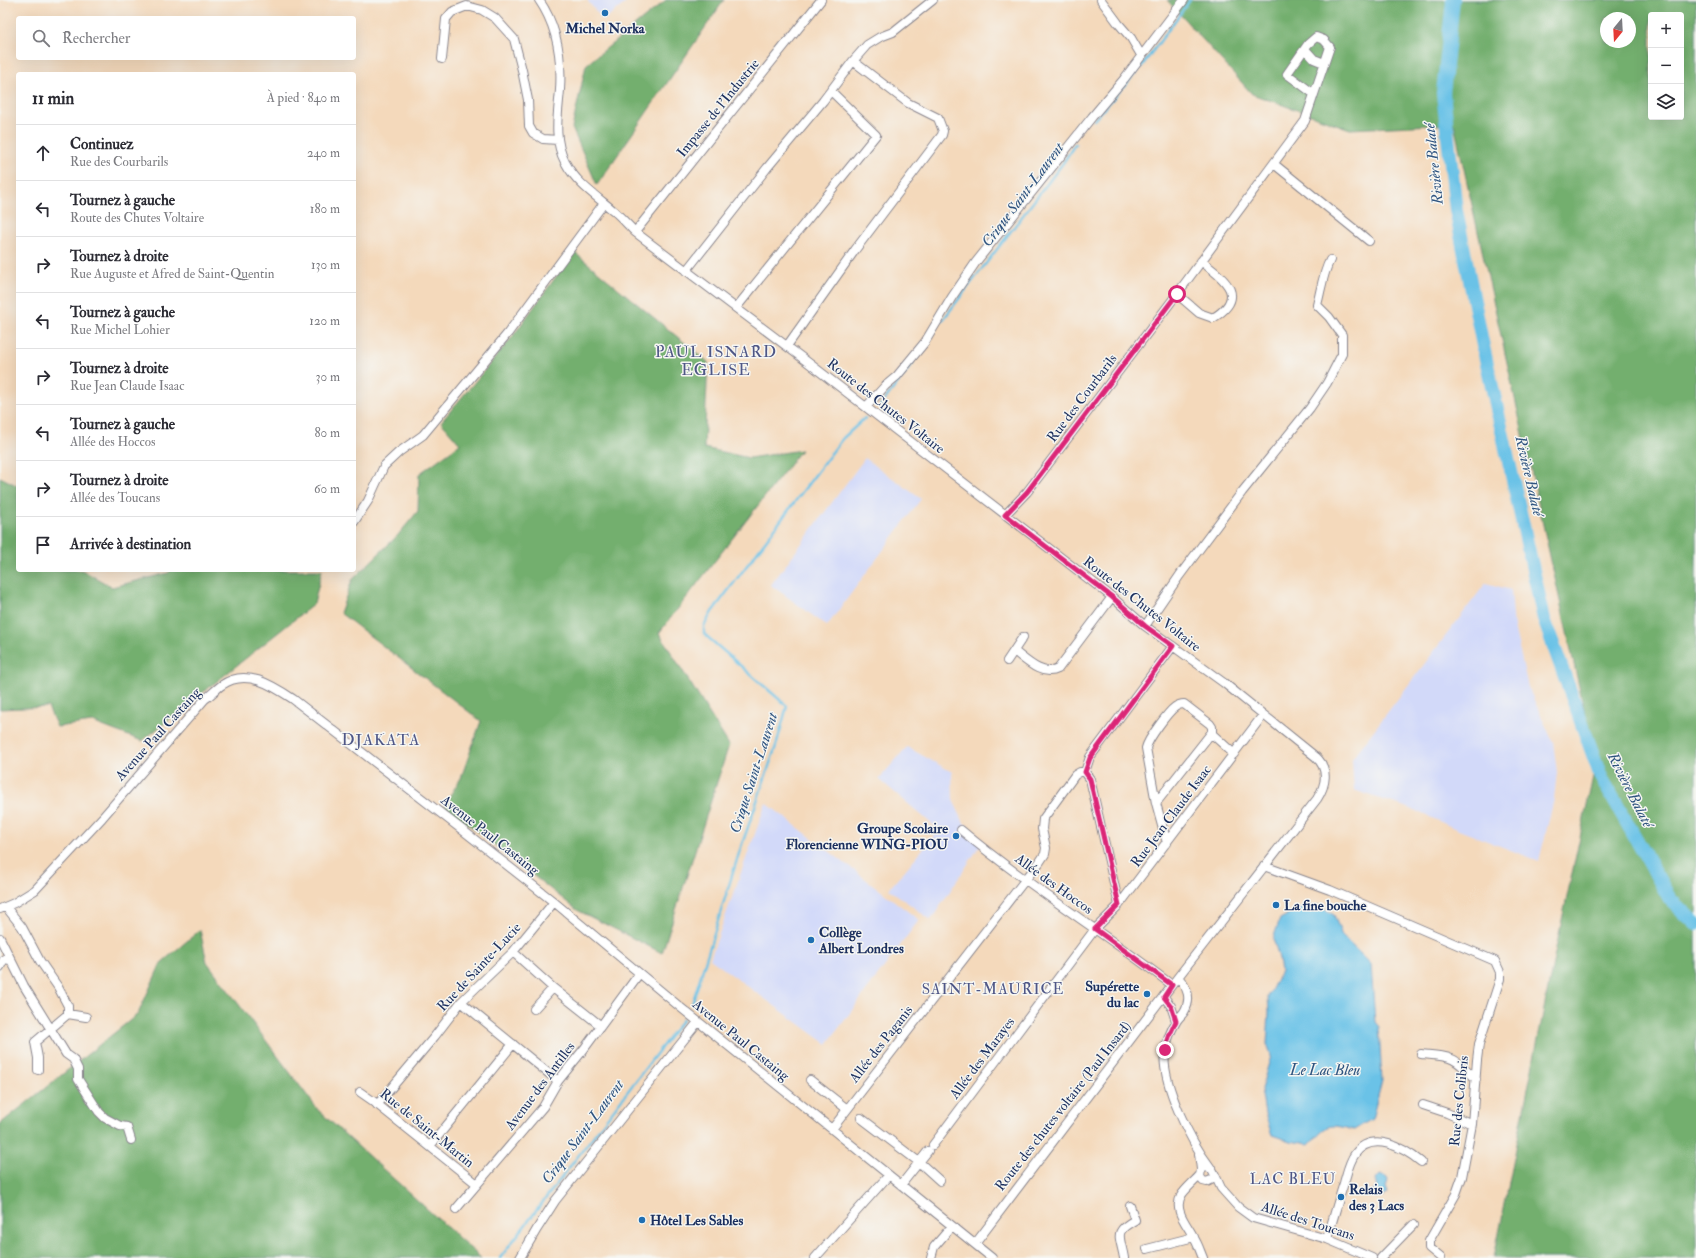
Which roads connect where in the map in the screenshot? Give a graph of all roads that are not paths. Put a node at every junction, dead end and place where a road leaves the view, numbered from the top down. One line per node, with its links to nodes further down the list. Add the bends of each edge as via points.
1 (539, 0): 13 (street, Route des Chutes Voltaire, via 555,33 560,53)
2 (821, 0): 16 (street, Impasse de l'Industrie)
3 (933, 0): 9 (street, via 893,32 867,46)
4 (1101, 0): 7 (street, via 1132,38)
5 (1184, 0): 7 (street)
6 (1305, 49): 10 (street, via 1314,59); 10 (street, Rue des Courbarils, via 1316,37 1324,40 1330,47); 12 (street, Rue des Courbarils, via 1287,74)
7 (1142, 55): 24 (street, via 976,262 920,347 897,376)
8 (442, 59): 13 (street, via 446,19 452,12 467,6 482,10 495,18 514,39 533,133 543,139)
9 (853, 61): 11 (street); 23 (street, via 908,103 938,118 943,131)
10 (1324, 63): 12 (street, Rue des Courbarils)
11 (831, 91): 20 (street); 22 (street, via 876,135)
12 (1314, 94): 14 (street, Rue des Courbarils, via 1305,121)
13 (558, 140): 15 (street, Route des Chutes Voltaire, via 564,161 572,174)
14 (1274, 164): 17 (street); 19 (street, Rue des Courbarils)
15 (604, 204): 16 (street, Route des Chutes Voltaire); 26 (street, via 508,333 423,435 384,466 368,502)
16 (635, 232): 20 (street, Route des Chutes Voltaire)
17 (1369, 241)
18 (1330, 260): 28 (street, via 1324,270 1317,305 1339,328 1342,334 1342,354 1310,408 1242,492)
19 (1201, 262): 21 (street, Rue des Courbarils); 21 (street, via 1222,277 1229,286 1231,299 1223,311 1212,318 1199,313)
20 (686, 271): 22 (street, Route des Chutes Voltaire)
21 (1177, 294): 25 (street, Rue des Courbarils, via 1027,492)
22 (736, 308): 23 (street, Route des Chutes Voltaire)
23 (787, 346): 24 (street, Route des Chutes Voltaire)
24 (866, 407): 25 (street, Route des Chutes Voltaire)
25 (1005, 515): 27 (street, Route des Chutes Voltaire)
26 (356, 519)
27 (1112, 597): 28 (street, Route des Chutes Voltaire); 31 (street, via 1058,669 1050,672 1040,670)
28 (1145, 626): 30 (street, Route des Chutes Voltaire)
29 (1023, 637): 31 (street)
30 (1173, 646): 33 (street, Route des Chutes Voltaire, via 1224,683); 37 (street, via 1090,758)
31 (1014, 651): 32 (street)
32 (1007, 661)
33 (1263, 716): 35 (street, Rue Jean Claude Isaac); 36 (street, Route des Chutes Voltaire, via 1316,757)
34 (1211, 734): 35 (street); 38 (street); 38 (street, via 1210,724 1187,705 1180,704 1173,708 1146,746)
35 (1234, 754): 40 (street, Rue Jean Claude Isaac)
36 (1325, 771): 41 (street, Route des chutes voltaire (Paul Insard), via 1324,782 1317,799)
37 (1085, 772): 42 (street, Allée des Paganis, via 1075,775 1043,819 1045,854); 44 (street, via 1090,779)
38 (1156, 803): 40 (street)
39 (961, 830): 42 (street, Allée des Hoccos)
40 (1167, 844): 44 (street, Rue Jean Claude Isaac)
41 (1264, 866): 52 (street, Route des chutes voltaire (Paul Insard)); 67 (street, Rue des Colibris, via 1330,890 1495,961 1500,979 1479,1044)
42 (1025, 880): 46 (street, Allée des Hoccos); 73 (street, Allée des Paganis)
43 (554, 902): 45 (street, Avenue Paul Castaing, via 292,699 269,684 249,678 232,680 205,699 102,818 35,890); 48 (street, Rue de Sainte-Lucie); 51 (street, Avenue Paul Castaing)
44 (1119, 905): 46 (street, Rue Jean Claude Isaac)
45 (3, 908): 58 (street, via 22,927 40,962 58,987 68,1006)
46 (1095, 929): 53 (street, Allée des Hoccos); 80 (street, Allée des Marayes)
47 (0, 938): 49 (street)
48 (513, 952): 54 (street); 56 (street, Rue de Sainte-Lucie)
49 (10, 960): 50 (street, via 4,959); 63 (street)
50 (0, 967)
51 (639, 974): 61 (street, Avenue Paul Castaing); 62 (street, Avenue des Antilles)
52 (1178, 978): 53 (street, Route des chutes voltaire (Paul Insard)); 60 (street, via 1186,987 1189,998 1184,1012)
53 (1172, 985): 55 (street, Route des chutes voltaire (Paul Insard))
54 (553, 988): 57 (street); 62 (street)
55 (1164, 997): 60 (street, via 1171,1006); 98 (street, Route des chutes voltaire (Paul Insard))
56 (461, 1002): 64 (street); 71 (street, Rue de Sainte-Lucie)
57 (534, 1009)
58 (68, 1014): 59 (street); 63 (street)
59 (86, 1017)
60 (1176, 1021): 79 (street, via 1165,1050 1164,1064 1170,1090)
61 (698, 1022): 76 (street, Avenue Paul Castaing); 100 (street, via 555,1201)
62 (601, 1026): 69 (street, Avenue des Antilles)
63 (51, 1029): 66 (street, via 35,1042); 77 (street, via 66,1054 73,1059 78,1069 78,1079 99,1112 105,1118 127,1127)
64 (512, 1044): 69 (street); 78 (street)
65 (1421, 1054): 67 (street, via 1452,1058)
66 (38, 1070)
67 (1476, 1079): 75 (street, Rue des Colibris)
68 (810, 1080): 73 (street)
69 (558, 1081): 88 (street, Avenue des Antilles, via 543,1107)
70 (360, 1092): 71 (street, Rue de Saint-Martin)
71 (377, 1105): 78 (street, Rue de Saint-Martin)
72 (1423, 1105): 75 (street)
73 (847, 1109): 76 (street, Allée des Paganis)
74 (861, 1118): 80 (street)
75 (1472, 1124): 108 (street, Rue des Colibris, via 1459,1187 1429,1241 1429,1248)
76 (832, 1129): 84 (street, Avenue Paul Castaing)
77 (131, 1140)
78 (430, 1146): 88 (street, Rue de Saint-Martin)
79 (1199, 1152): 82 (street); 83 (street)
80 (919, 1162): 86 (street); 89 (street, Allée des Marayes)
81 (1421, 1162): 97 (street, via 1402,1148 1385,1143 1368,1144 1358,1150 1350,1162)
82 (1210, 1168): 83 (street, via 1206,1167); 85 (street, via 1214,1170)
83 (1200, 1172): 87 (street, via 1201,1179); 90 (street)
84 (889, 1175): 89 (street, Avenue Paul Castaing); 101 (street)
85 (1215, 1175): 87 (street, via 1211,1181); 91 (street, Allée des Toucans)
86 (940, 1181)
87 (1206, 1182): 90 (street); 91 (street, Allée des Toucans)
88 (477, 1184): 93 (street, Avenue des Antilles)
89 (901, 1185): 95 (street, Avenue Paul Castaing)
90 (1192, 1185): 96 (street, via 1181,1196 1179,1206 1181,1215)
91 (1221, 1188): 97 (street, Allée des Toucans, via 1253,1218)
92 (1130, 1206): 104 (street, via 1135,1220 1122,1227 1119,1233)
93 (456, 1209)
94 (1413, 1225): 107 (street)
95 (952, 1226): 98 (street, Avenue Paul Castaing); 102 (street, via 934,1247)
96 (1194, 1238): 99 (street); 105 (street)
97 (1327, 1239): 106 (street, Allée des Toucans)
98 (975, 1244): 103 (street, Avenue Paul Castaing)
99 (1147, 1249)
100 (520, 1258)
101 (815, 1258)
102 (930, 1258)
103 (992, 1258)
104 (1124, 1258)
105 (1203, 1258)
106 (1372, 1258)
107 (1381, 1258)
108 (1441, 1258)

